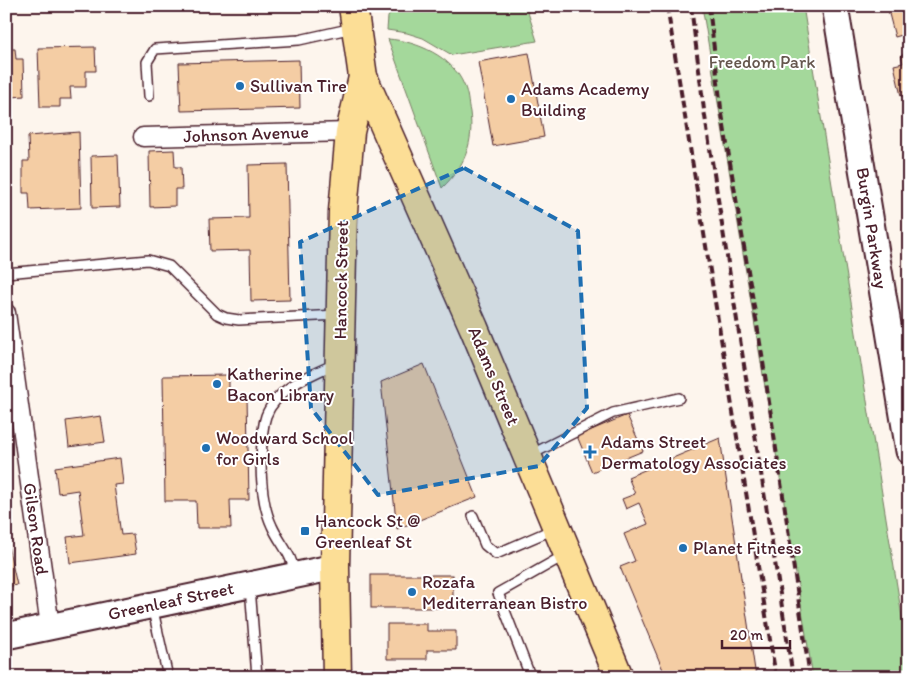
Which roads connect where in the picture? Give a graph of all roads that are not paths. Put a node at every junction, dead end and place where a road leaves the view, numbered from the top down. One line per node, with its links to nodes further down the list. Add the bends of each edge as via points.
1 (835, 6): 13 (main road, Burgin Parkway)
2 (354, 17): 3 (main road, Hancock Street); 4 (lane, via 299,40 155,49 147,62)
3 (364, 77): 5 (main road, Hancock Street); 14 (main road, Adams Street)
4 (149, 96)
5 (350, 132): 6 (street, Johnson Avenue); 9 (main road, Hancock Street, via 343,211)
6 (143, 137)
7 (6, 273): 9 (lane, via 148,260 169,266 216,314 226,318)
8 (6, 313): 11 (street, Gilson Road)
9 (341, 315): 10 (main road, Hancock Street)
10 (340, 361): 18 (main road, Hancock Street); 19 (lane, via 297,381 277,399 266,415 262,433 261,469 266,509 271,526 293,561)
11 (12, 395): 22 (street, Gilson Road)
12 (679, 398): 14 (lane, via 613,413)
13 (909, 451)
14 (527, 456): 16 (main road, Adams Street)
15 (473, 516): 16 (lane, via 485,545 496,554)
16 (557, 528): 17 (main road, Adams Street)
17 (568, 553): 27 (lane, via 498,593); 28 (main road, Adams Street)
18 (335, 567): 19 (main road, Greenleaf Street); 26 (main road, Hancock Street)
19 (295, 575): 20 (main road, Greenleaf Street)
20 (249, 585): 21 (main road, Greenleaf Street); 25 (lane)
21 (152, 605): 22 (main road, Greenleaf Street); 24 (lane)
22 (50, 626): 23 (main road, Greenleaf Street)
23 (6, 636)
24 (168, 677)
25 (257, 677)
26 (337, 677)
27 (532, 677)
28 (619, 677)

